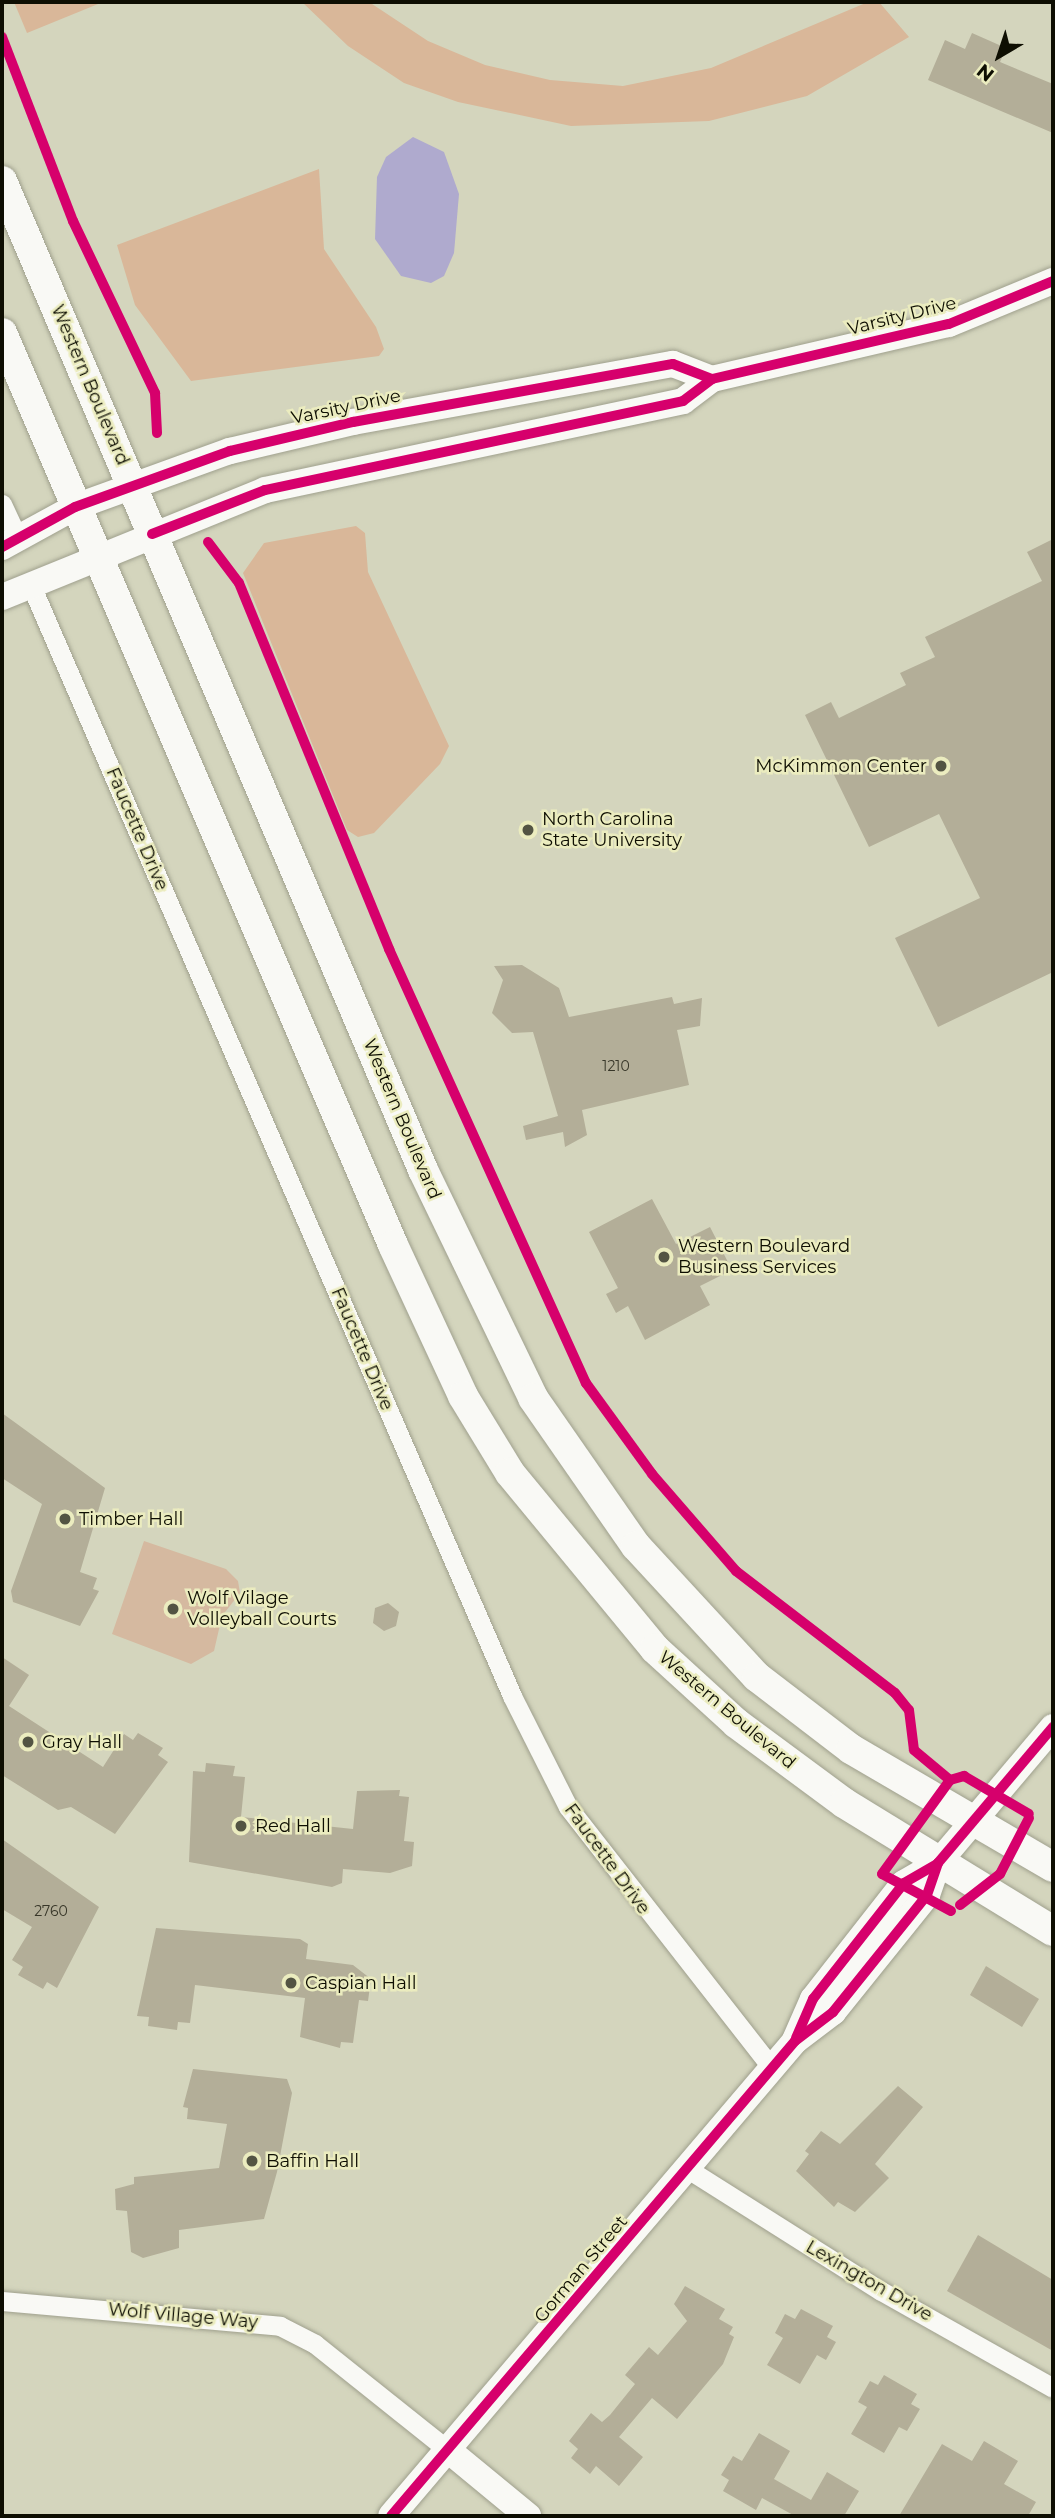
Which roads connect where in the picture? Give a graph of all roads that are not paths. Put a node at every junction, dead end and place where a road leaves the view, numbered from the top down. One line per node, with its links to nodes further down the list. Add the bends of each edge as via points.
1 (2, 181): 5 (main road, Western Boulevard)
2 (1053, 281): 4 (street, Varsity Drive, via 949,324)
3 (2, 333): 7 (main road, Western Boulevard)
4 (712, 379): 5 (street, Varsity Drive, via 673,364 353,422 230,451); 8 (street, Varsity Drive, via 683,401 265,490)
5 (134, 486): 7 (street, Varsity Drive); 8 (main road, Western Boulevard)
6 (2, 504): 9 (street)
7 (75, 507): 9 (street, Varsity Drive); 10 (main road, Western Boulevard)
8 (152, 534): 10 (street, Varsity Drive); 14 (main road, Western Boulevard, via 475,1289 557,1436 636,1546 757,1677 851,1749)
9 (10, 542)
10 (97, 558): 11 (street, Varsity Drive); 15 (main road, Western Boulevard, via 430,1328 510,1473 578,1562 693,1687 781,1759)
11 (30, 583): 12 (street, Varsity Drive); 18 (street, Faucette Drive, via 512,1696 568,1807)
12 (2, 597)
13 (1053, 1727): 14 (street, Gorman Street)
14 (974, 1822): 15 (street, Gorman Street); 16 (main road, Western Boulevard)
15 (938, 1863): 17 (main road, Western Boulevard); 18 (street, Gorman Street, via 904,1883 813,1998 795,2041)
16 (1053, 1867)
17 (1053, 1931)
18 (773, 2069): 19 (street, Gorman Street)
19 (688, 2169): 21 (street, Lexington Drive, via 881,2291); 22 (street, Gorman Street)
20 (2, 2301): 22 (street, Wolf Village Way, via 280,2326 325,2351)
21 (1053, 2388)
22 (448, 2450): 23 (street, Gorman Street); 24 (street)
23 (391, 2516)
24 (528, 2516)

